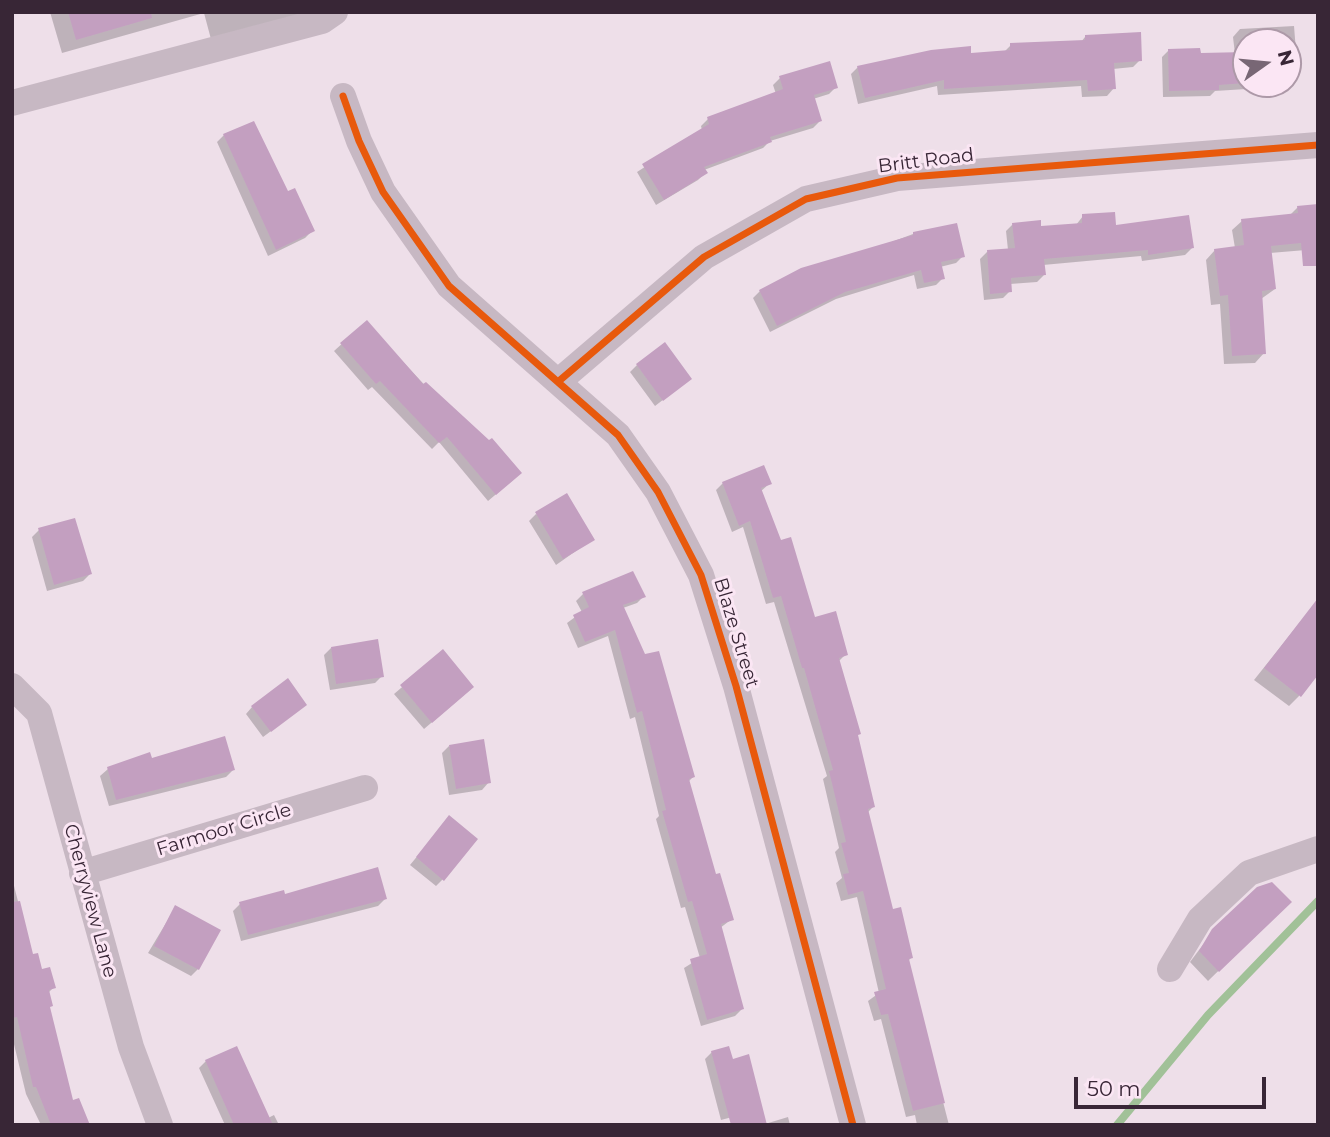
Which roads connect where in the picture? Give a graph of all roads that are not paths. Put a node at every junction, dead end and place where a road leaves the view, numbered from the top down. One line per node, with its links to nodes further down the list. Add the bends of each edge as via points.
1 (335, 12): 3 (street, via 322,21)
2 (343, 96): 5 (street, Blaze Street, via 383,192 449,286)
3 (12, 103)
4 (1318, 145): 5 (street, Britt Road, via 897,178 806,199 704,257)
5 (559, 381): 12 (street, Blaze Street, via 618,435 658,492 701,575 736,686)
6 (12, 686): 9 (street, Cherryview Lane, via 38,713)
7 (365, 788): 9 (street, Farmoor Circle)
8 (1318, 849): 10 (street, via 1249,873 1199,919)
9 (82, 873): 11 (street, Cherryview Lane, via 131,1047)
10 (1170, 969)
11 (160, 1125)
12 (853, 1125)

